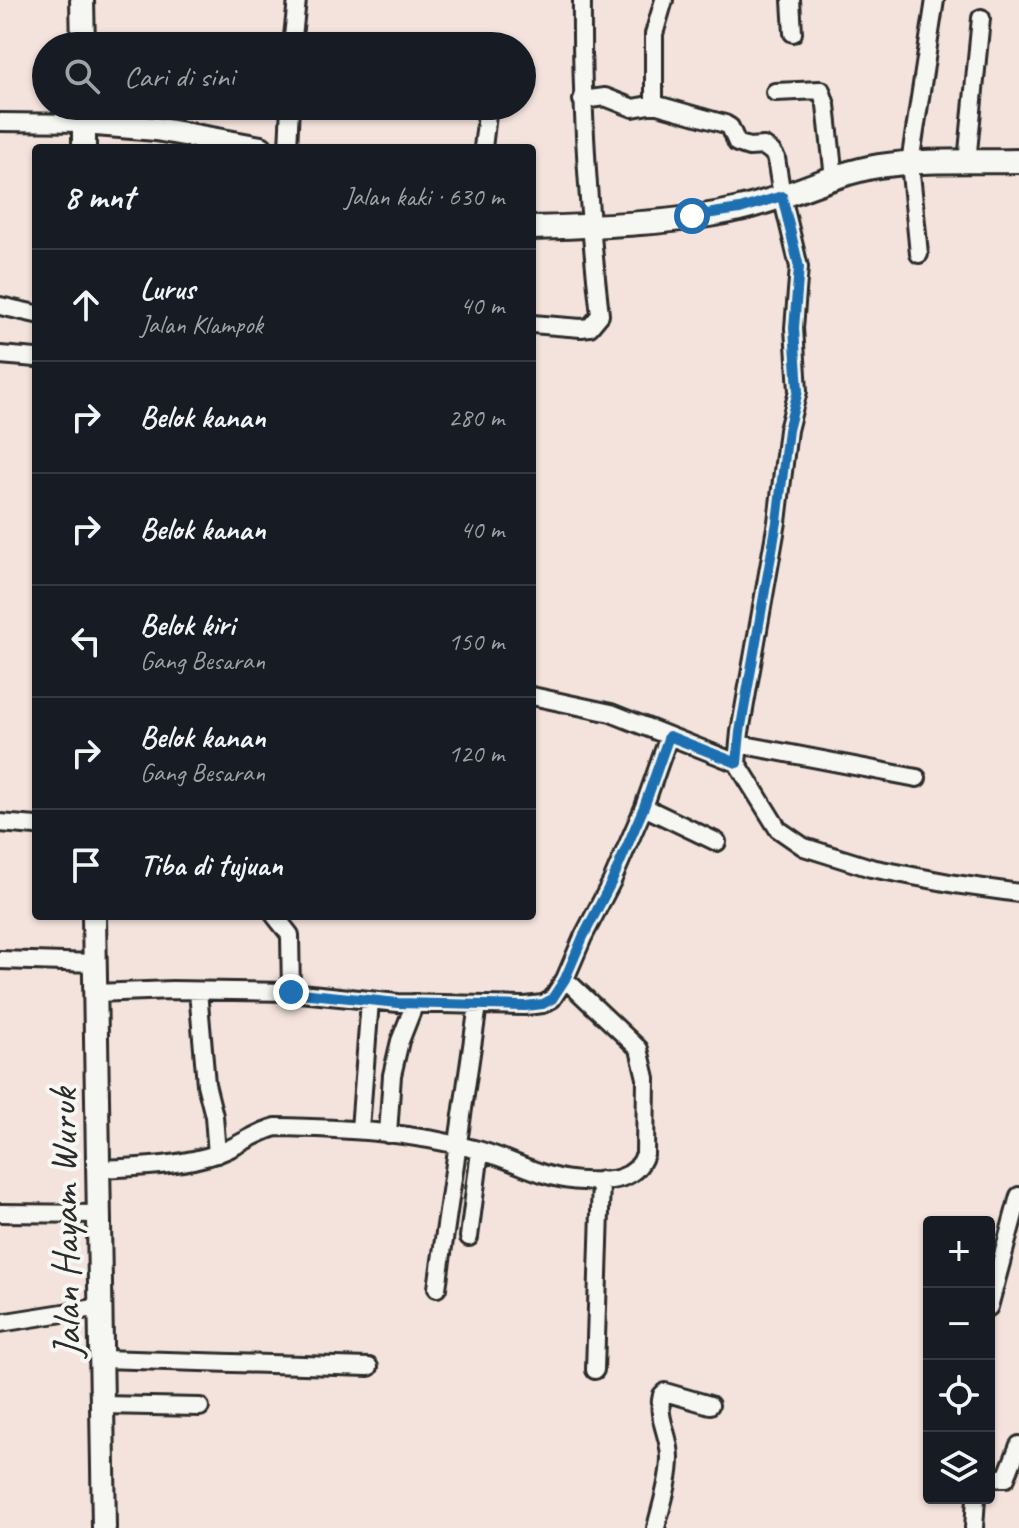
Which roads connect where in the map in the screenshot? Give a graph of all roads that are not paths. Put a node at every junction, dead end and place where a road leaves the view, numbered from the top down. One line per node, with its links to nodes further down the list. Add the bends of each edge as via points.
1 (82, 0): 8 (main road)
2 (297, 0): 9 (street)
3 (582, 0): 12 (street)
4 (664, 0): 13 (street, via 654,34)
5 (791, 0): 10 (street)
6 (935, 0): 26 (street)
7 (981, 18): 25 (street)
8 (83, 32)
9 (294, 32)
10 (793, 33)
11 (775, 92): 27 (street, via 821,90)
12 (582, 100): 13 (street, via 605,97 633,108); 29 (street)
13 (654, 104): 28 (street, via 725,124 737,143 764,146 776,158)
14 (32, 119): 19 (street)
15 (84, 120): 20 (main road)
16 (113, 120): 21 (main road)
17 (289, 120): 22 (street)
18 (486, 120): 23 (street)
19 (0, 122)
20 (84, 144)
21 (239, 144)
22 (288, 144)
23 (483, 144)
24 (1019, 161): 25 (main road)
25 (967, 162): 26 (main road)
26 (910, 163): 27 (main road); 31 (street)
27 (834, 178): 28 (main road)
28 (782, 196): 29 (main road, via 720,213); 39 (street, via 799,267 794,328 798,391)
29 (590, 226): 30 (main road); 34 (street, via 600,315 596,323 581,328)
30 (536, 228)
31 (919, 254)
32 (0, 306): 33 (street)
33 (32, 313)
34 (536, 324)
35 (0, 355): 36 (street)
36 (32, 358)
37 (536, 697): 38 (street, via 611,713)
38 (669, 736): 40 (street); 42 (street)
39 (739, 744): 40 (street); 41 (street)
40 (737, 763): 46 (street, via 778,829 804,847 926,880)
41 (917, 778)
42 (644, 807): 45 (street); 51 (street)
43 (0, 823): 44 (street)
44 (32, 826)
45 (717, 842)
46 (1019, 893)
47 (94, 920): 50 (main road, Jalan Hayam Wuruk)
48 (278, 920): 53 (street, via 290,935)
49 (0, 960): 50 (street)
50 (95, 963): 54 (main road, Jalan Hayam Wuruk)
51 (565, 979): 57 (street, via 543,1004); 64 (street, via 639,1049 646,1078 641,1164 626,1177)
52 (198, 991): 53 (street); 54 (street); 62 (street)
53 (291, 992): 55 (street)
54 (95, 993): 63 (main road, Jalan Hayam Wuruk)
55 (370, 1001): 56 (street); 58 (street)
56 (415, 1003): 57 (street); 59 (street, via 392,1075)
57 (478, 1005): 60 (street)
58 (360, 1129): 59 (street); 62 (street, via 276,1127)
59 (388, 1134): 60 (street)
60 (456, 1145): 61 (street); 69 (street)
61 (480, 1151): 64 (street, via 558,1179); 68 (street)
62 (217, 1154): 63 (street, via 165,1165)
63 (100, 1169): 67 (main road, Jalan Hayam Wuruk)
64 (601, 1180): 75 (street)
65 (1019, 1196): 70 (street)
66 (0, 1213): 67 (street)
67 (101, 1214): 71 (main road, Jalan Hayam Wuruk)
68 (469, 1237)
69 (437, 1288)
70 (994, 1288)
71 (101, 1307): 72 (street); 73 (main road, Jalan Hayam Wuruk)
72 (0, 1323)
73 (102, 1359): 74 (street); 76 (main road, Jalan Hayam Wuruk)
74 (369, 1367)
75 (595, 1370)
76 (102, 1405): 78 (street); 82 (main road, Jalan Hayam Wuruk)
77 (710, 1405): 83 (street, via 662,1393 659,1413 670,1460)
78 (200, 1407)
79 (1019, 1445): 80 (street, via 1006,1478)
80 (995, 1478)
81 (976, 1504): 84 (street)
82 (104, 1528)
83 (656, 1528)
84 (974, 1528)

